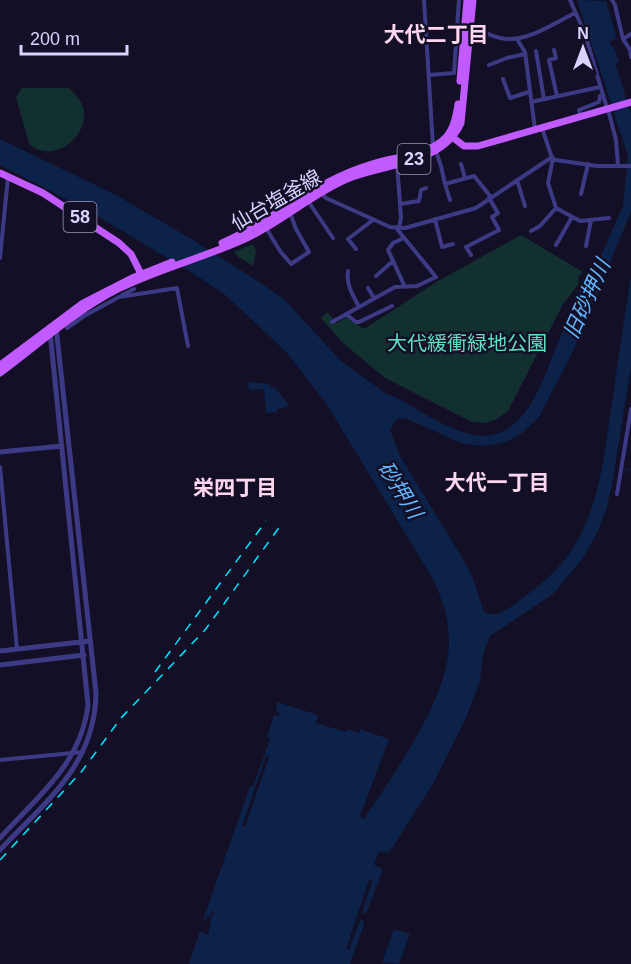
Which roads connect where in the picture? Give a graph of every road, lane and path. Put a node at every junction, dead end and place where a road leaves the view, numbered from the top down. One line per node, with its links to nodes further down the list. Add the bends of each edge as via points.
1 (424, 0): 19 (street)
2 (459, 0): 18 (street)
3 (467, 0): 9 (main road, 23)
4 (473, 0): 9 (main road, 23)
5 (570, 0): 8 (street)
6 (612, 0): 7 (street)
7 (616, 2): 12 (street)
8 (575, 13): 11 (street); 21 (street)
9 (467, 29): 11 (street); 18 (main road, 23); 31 (main road, 23, via 461,123)
10 (631, 34): 12 (street)
11 (517, 39): 15 (street)
12 (623, 39): 16 (street)
13 (555, 50): 24 (street, via 556,58 549,60)
14 (536, 51): 25 (street)
15 (525, 54): 17 (street); 22 (street)
16 (631, 57)
17 (489, 65)
18 (458, 74): 19 (street); 31 (main road, 23, via 457,112)
19 (429, 75): 32 (street)
20 (503, 79): 22 (street, via 510,98)
21 (600, 87): 23 (street); 24 (street)
22 (529, 92): 26 (street)
23 (603, 95): 28 (street); 29 (street, via 599,102 579,110)
24 (557, 96): 25 (street)
25 (544, 99): 26 (street)
26 (531, 102): 30 (street)
27 (631, 103): 28 (main road)
28 (608, 109): 29 (main road); 37 (street)
29 (581, 117): 30 (main road)
30 (538, 129): 31 (main road, via 474,147 464,146); 33 (street)
31 (451, 136): 32 (main road, 仙台塩釜線 / 23)
32 (434, 149): 34 (main road, 仙台塩釜線 / 23); 42 (street); 44 (main road, 仙台塩釜線 / 23, via 357,169)
33 (552, 158): 36 (street); 41 (street); 51 (street, via 548,183)
34 (397, 164): 44 (main road, 仙台塩釜線 / 23); 49 (street)
35 (461, 164): 40 (street)
36 (588, 164): 37 (street); 45 (street)
37 (620, 165): 38 (street)
38 (631, 165)
39 (4, 175): 69 (street); 72 (main road, 58, via 43,193 119,243 131,254)
40 (465, 178): 42 (street); 46 (street, via 474,176)
41 (516, 180): 46 (street); 50 (street)
42 (444, 184): 48 (street)
43 (426, 188): 49 (street, via 421,190 418,201)
44 (318, 190): 47 (main road, 仙台塩釜線 / 23); 55 (street, via 326,198); 66 (main road, 仙台塩釜線 / 23)
45 (581, 194)
46 (490, 198): 56 (street, via 476,208); 68 (street, via 498,213 492,217 499,230 466,247)
47 (307, 200): 52 (main road, 仙台塩釜線 / 23); 61 (street)
48 (450, 200)
49 (399, 204): 59 (street)
50 (525, 206)
51 (556, 208): 53 (street); 60 (street)
52 (290, 213): 58 (main road, 仙台塩釜線 / 23); 58 (street, via 309,252 291,264)
53 (572, 217): 57 (street); 64 (street)
54 (609, 218): 57 (street)
55 (374, 219): 59 (street); 67 (street, via 348,239)
56 (435, 219): 59 (street); 63 (street, via 442,248)
57 (591, 220): 65 (street)
58 (266, 228): 66 (main road, 仙台塩釜線 / 23)
59 (398, 228): 62 (street)
60 (531, 231)
61 (333, 238)
62 (404, 238): 70 (street, via 388,250); 74 (street, via 436,277 417,286)
63 (453, 244)
64 (556, 245)
65 (586, 246)
66 (215, 248): 72 (main road, 仙台塩釜線 / 23)
67 (356, 249)
68 (471, 255)
69 (0, 258)
70 (393, 261): 73 (street); 74 (street)
71 (348, 271): 80 (street, via 349,288)
72 (142, 276): 81 (main road, 仙台塩釜線 / 23); 85 (main road, 仙台塩釜線 / 23, via 99,294)
73 (376, 276)
74 (405, 286): 78 (street)
75 (368, 288): 78 (street)
76 (134, 290): 77 (street)
77 (119, 297): 81 (street); 86 (street, via 177,288)
78 (374, 298): 80 (street)
79 (392, 306): 82 (street, via 359,322)
80 (359, 307): 82 (street)
81 (83, 314): 84 (street); 85 (main road, 仙台塩釜線 / 23)
82 (346, 315): 83 (street)
83 (332, 322)
84 (68, 328)
85 (53, 329): 87 (main road, 仙台塩釜線 / 23); 88 (main road, 仙台塩釜線 / 23); 89 (street)
86 (188, 346)
87 (0, 365)
88 (0, 373)
89 (60, 397): 91 (street); 92 (street)
90 (631, 409): 95 (street)
91 (69, 444): 92 (street); 96 (street)
92 (62, 446): 93 (street); 97 (street)
93 (0, 452)
94 (0, 467): 98 (street)
95 (617, 494)
96 (90, 641): 97 (street); 100 (street)
97 (82, 642): 98 (street); 101 (street)
98 (17, 649): 99 (street)
99 (0, 651)
100 (92, 652): 101 (street); 104 (street, via 95,712)
101 (84, 655): 102 (street); 103 (street, via 88,705)
102 (0, 665)
103 (75, 751): 104 (street); 105 (street); 106 (street, via 62,771)
104 (83, 752): 107 (street, via 74,769)
105 (0, 760)
106 (0, 838)
107 (0, 850)

